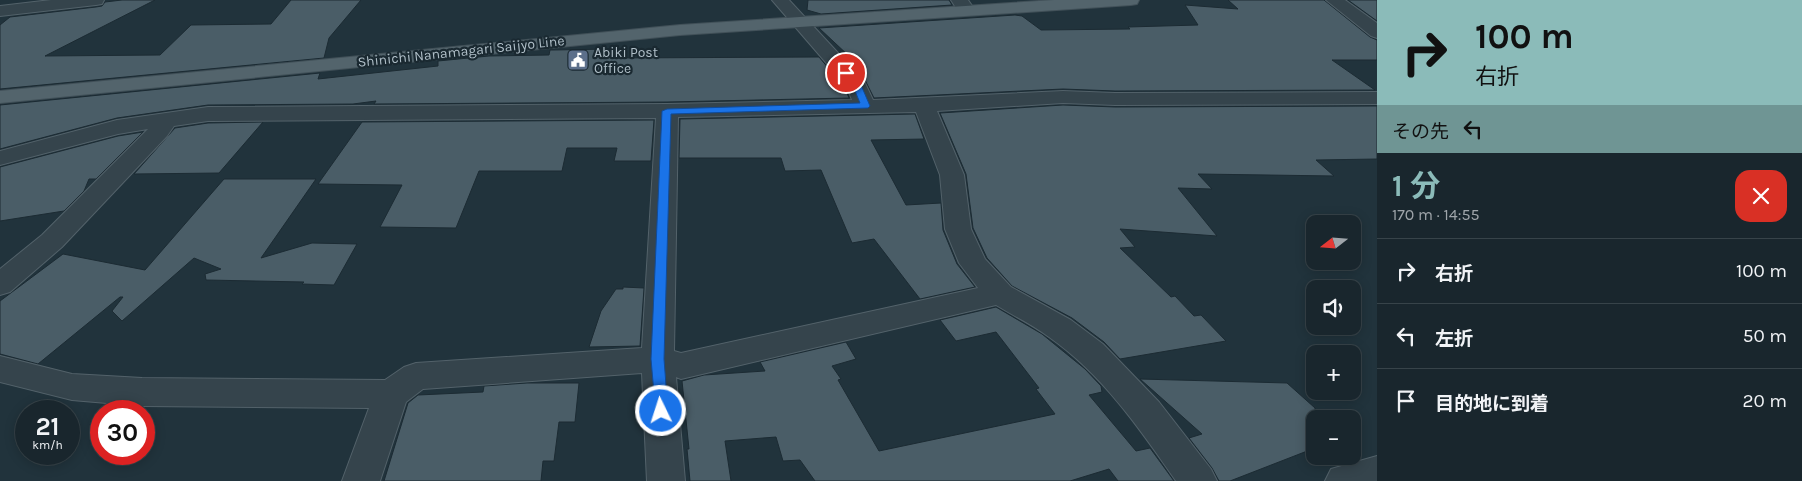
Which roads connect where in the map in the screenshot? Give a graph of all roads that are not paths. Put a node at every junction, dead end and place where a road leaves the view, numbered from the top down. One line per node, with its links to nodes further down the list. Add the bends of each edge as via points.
1 (96, 0): 6 (street)
2 (780, 0): 7 (street)
3 (1131, 0): 5 (main road, Shinichi Nanamagari Saijyo Line)
4 (1334, 0): 8 (street)
5 (963, 5): 7 (main road, Shinichi Nanamagari Saijyo Line)
6 (0, 11)
7 (799, 20): 9 (main road, Shinichi Nanamagari Saijyo Line); 12 (street, via 857,85)
8 (1377, 32)
9 (0, 97)
10 (1377, 98): 11 (street, via 1063,98)
11 (924, 105): 12 (street); 17 (street, via 952,175 958,229 973,263)
12 (865, 106): 13 (street)
13 (667, 111): 14 (street, via 208,114); 18 (street)
14 (168, 118): 15 (street); 16 (street, via 52,242)
15 (0, 158)
16 (0, 286)
17 (1000, 294): 18 (street, via 681,366); 24 (street, via 1060,328 1092,353 1148,412)
18 (658, 359): 20 (street, via 416,376); 23 (street)
19 (0, 369): 20 (street, via 72,387 142,392)
20 (391, 394): 22 (street)
21 (1377, 472): 25 (street)
22 (361, 481)
23 (666, 481)
24 (1198, 481)
25 (1344, 481)

